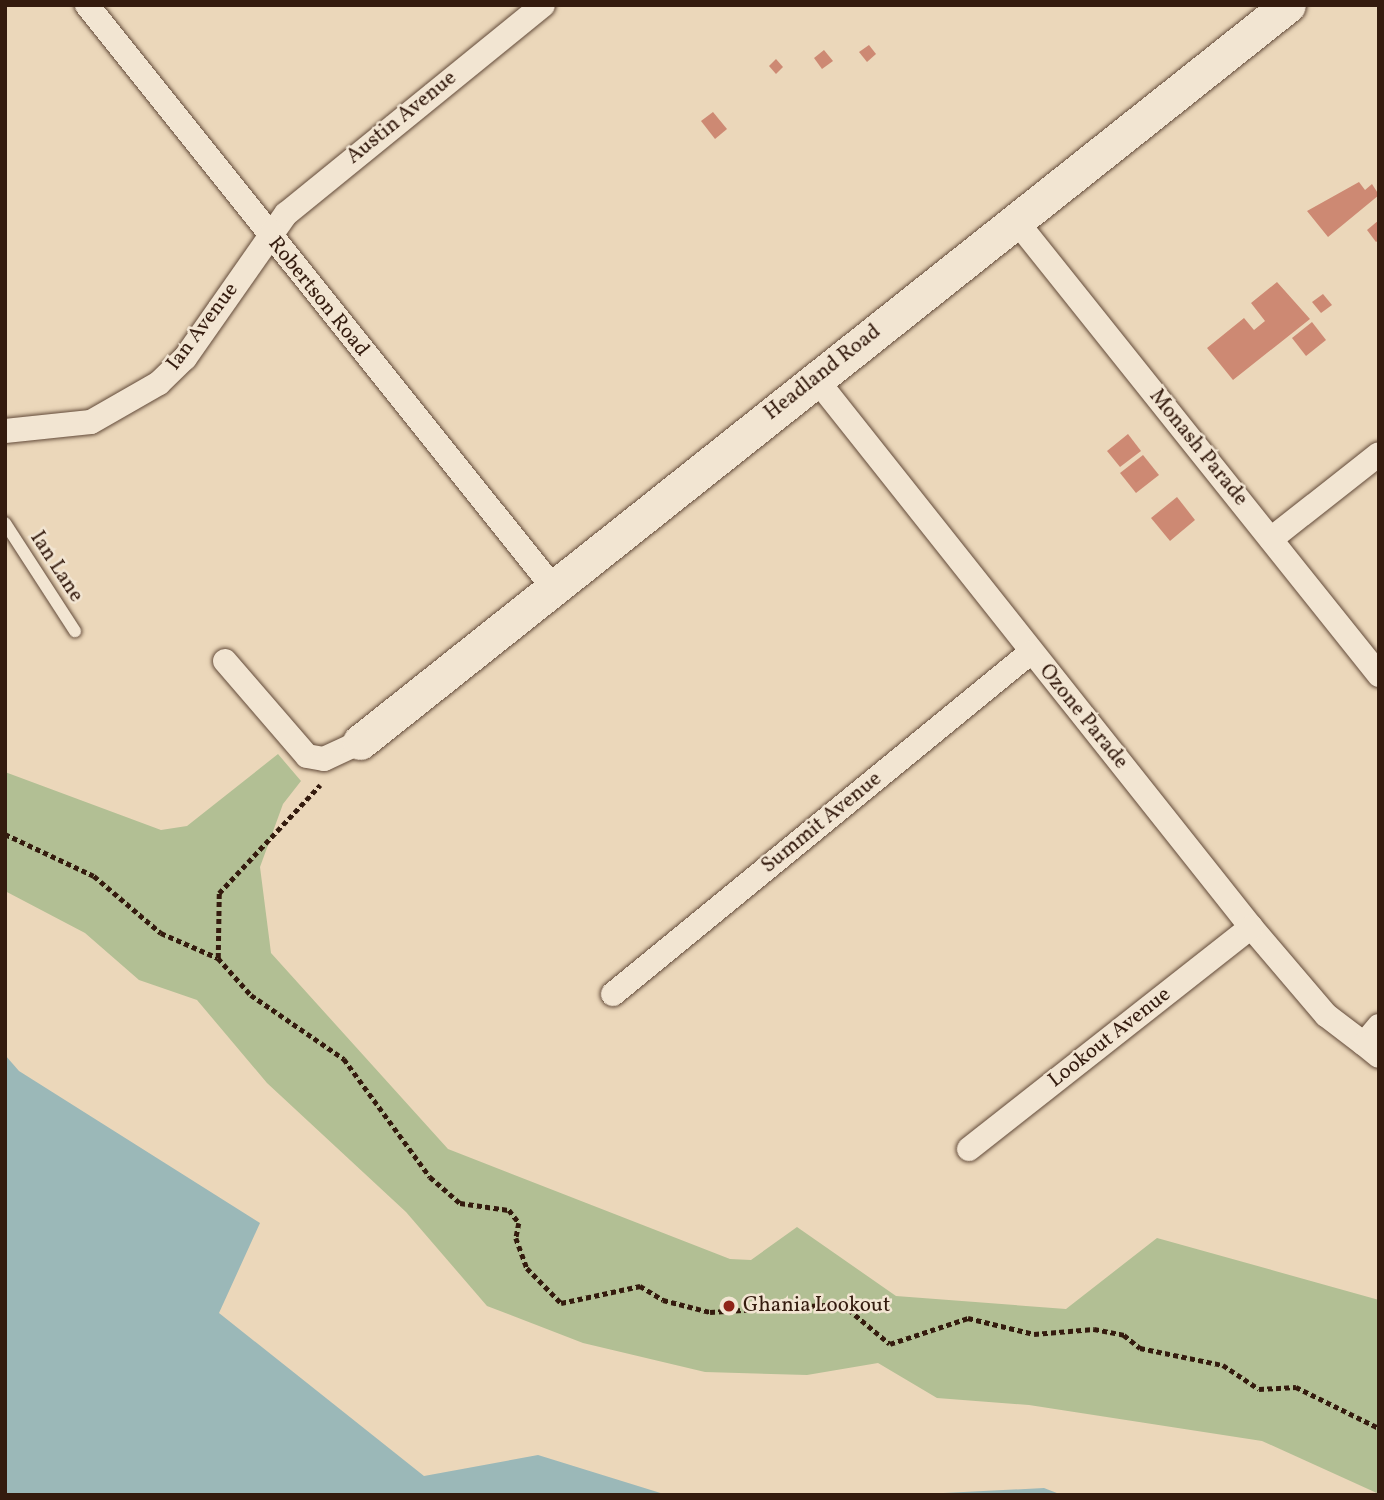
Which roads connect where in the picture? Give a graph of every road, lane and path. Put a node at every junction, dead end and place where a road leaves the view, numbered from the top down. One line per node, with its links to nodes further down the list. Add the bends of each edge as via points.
1 (87, 5): 5 (street, Robertson Road)
2 (542, 5): 5 (street, Austin Avenue, via 308,193)
3 (1288, 5): 4 (street, Headland Road)
4 (1017, 222): 6 (street, Headland Road); 10 (street, Monash Parade)
5 (268, 236): 7 (street, Ian Avenue, via 185,358 159,383 91,422); 11 (street, Robertson Road)
6 (816, 379): 11 (street, Headland Road); 13 (street, Ozone Parade)
7 (5, 431)
8 (1379, 454): 10 (street)
9 (5, 523): 12 (lane, Ian Lane)
10 (1271, 539): 15 (street, Monash Parade)
11 (552, 586): 16 (street, Headland Road)
12 (75, 631)
13 (1031, 652): 19 (street, Ozone Parade); 21 (street, Summit Avenue)
14 (225, 661): 16 (street, via 307,756 324,759)
15 (1379, 675)
16 (359, 742)
17 (322, 782): 20 (path, via 219,893)
18 (5, 834): 20 (path, via 94,876 161,933)
19 (1251, 927): 22 (street, Ozone Parade, via 1326,1014); 23 (street, Lookout Avenue)
20 (218, 958): 24 (path, via 251,995 344,1059 430,1177 460,1203 509,1210 519,1223 516,1238 527,1268 561,1304 640,1286 663,1300 710,1312 842,1304 890,1344 968,1318 1034,1334 1094,1329 1124,1335 1140,1348 1223,1365 1259,1389 1296,1387)
21 (613, 994)
22 (1374, 1042)
23 (969, 1149)
24 (1379, 1428)

